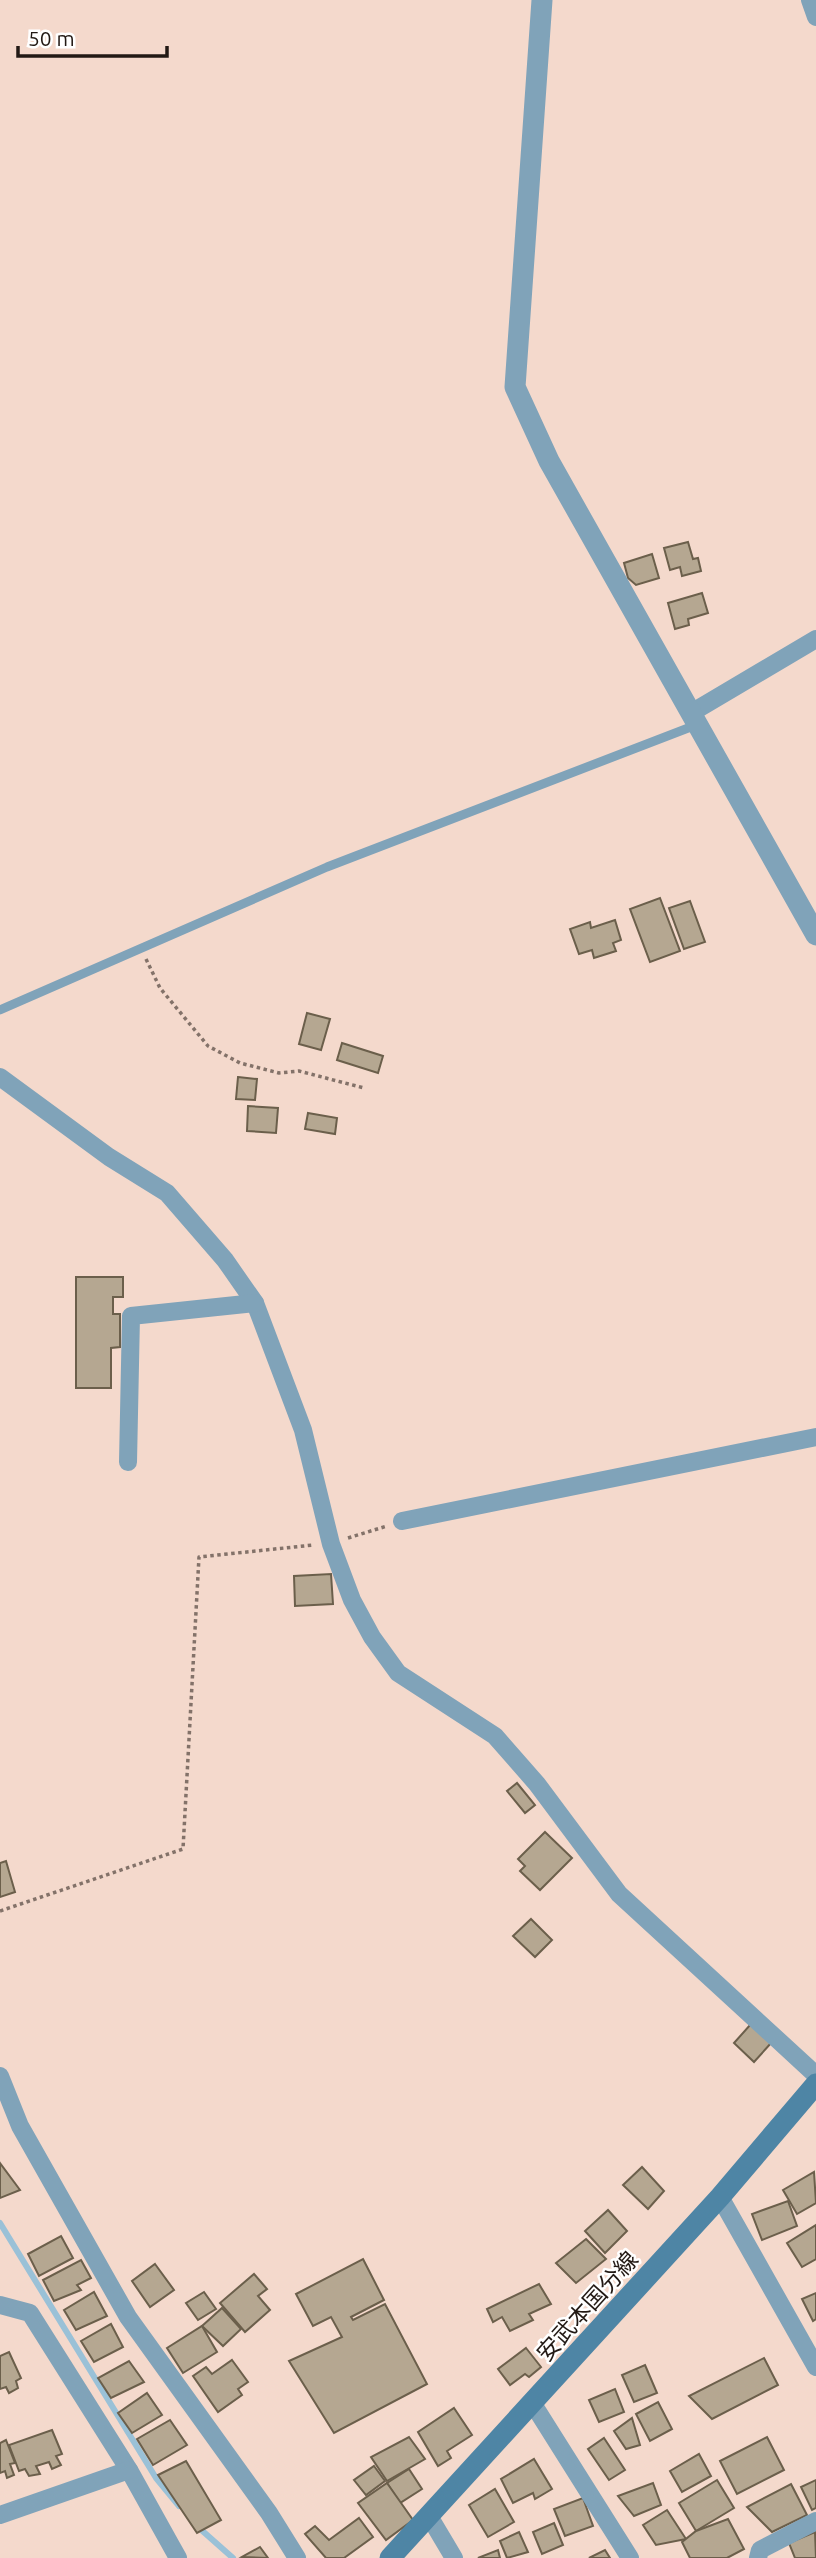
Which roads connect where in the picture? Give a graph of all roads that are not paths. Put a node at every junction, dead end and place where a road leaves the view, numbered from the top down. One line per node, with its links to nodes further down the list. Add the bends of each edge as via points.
1 (542, 0): 5 (street, via 515,387 549,461)
2 (810, 0): 3 (street)
3 (816, 17)
4 (816, 639): 5 (street)
5 (694, 719): 6 (street); 7 (lane, via 327,867)
6 (816, 935)
7 (0, 1010)
8 (0, 1077): 9 (street, via 108,1157 167,1193)
9 (255, 1303): 11 (street, via 131,1316); 13 (street, via 303,1430 331,1544 352,1600 398,1673 495,1736 619,1894)
10 (816, 1437): 12 (street)
11 (128, 1462)
12 (402, 1521)
13 (816, 2075)
14 (0, 2076): 25 (street, via 20,2126 128,2317 270,2513)
15 (816, 2084): 16 (main road, 安武本国分線)
16 (720, 2197): 18 (street); 19 (main road, 安武本国分線)
17 (0, 2305): 20 (street, via 30,2313)
18 (816, 2367)
19 (533, 2404): 22 (main road, 安武本国分線); 28 (street)
20 (129, 2470): 21 (street); 24 (street)
21 (0, 2515)
22 (429, 2516): 26 (main road, 安武本国分線); 27 (street)
23 (816, 2521): 29 (street, via 760,2550)
24 (178, 2558)
25 (297, 2558)
26 (390, 2558)
27 (454, 2558)
28 (630, 2558)
29 (758, 2558)

